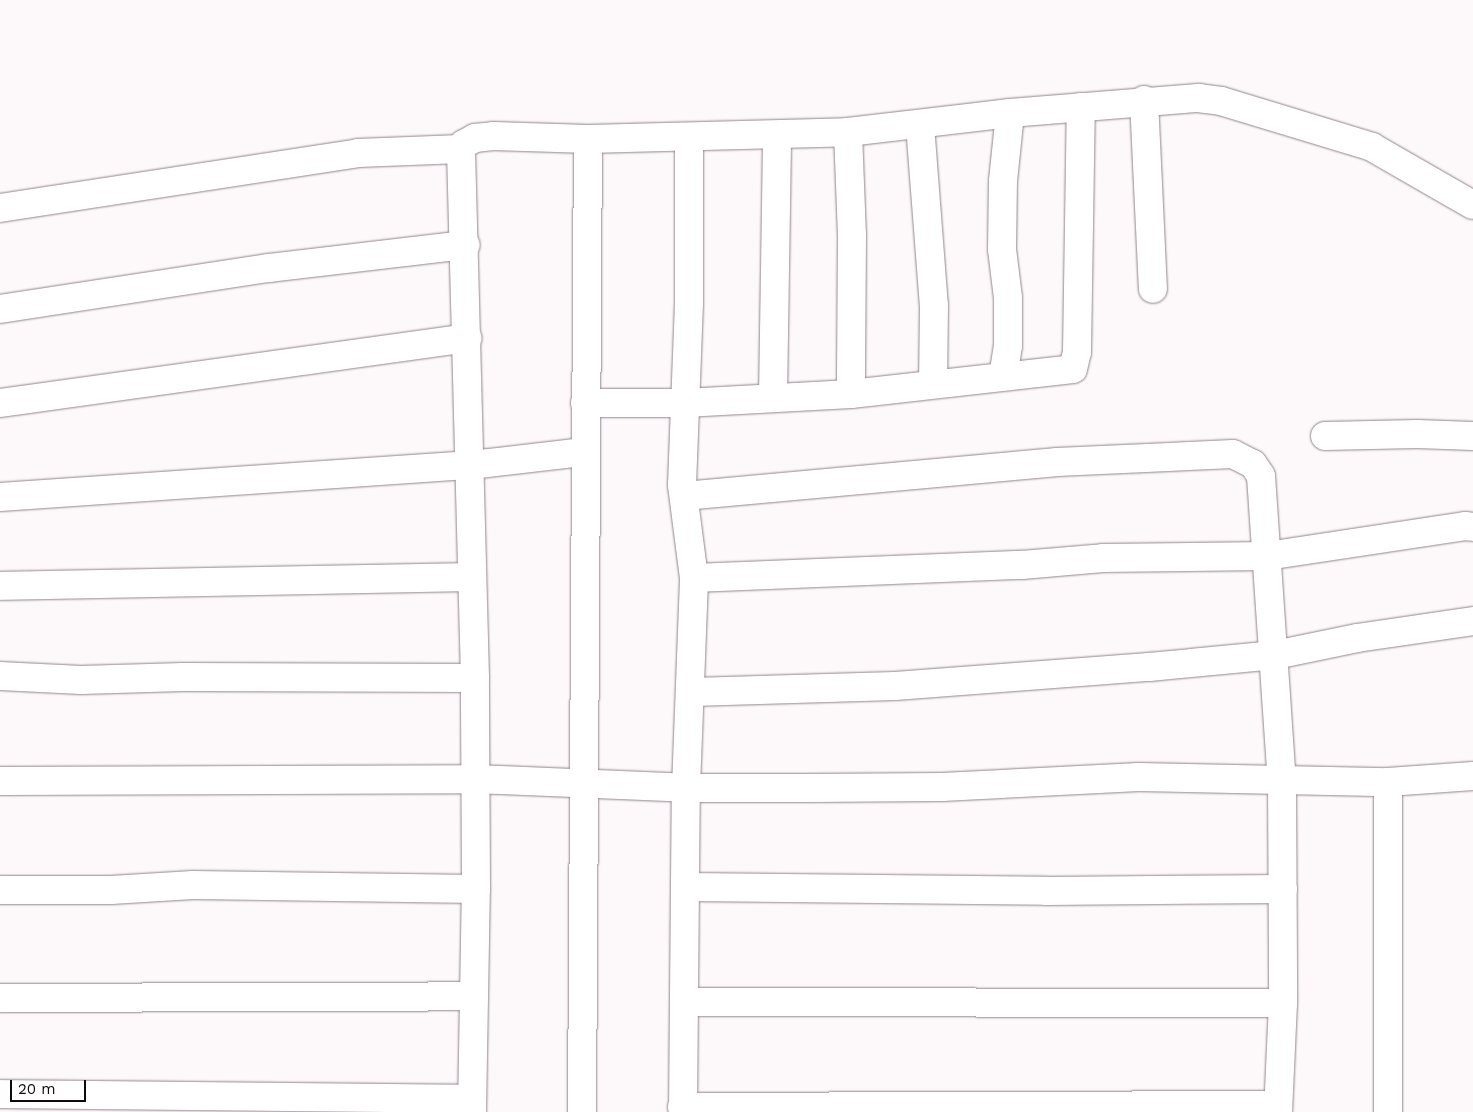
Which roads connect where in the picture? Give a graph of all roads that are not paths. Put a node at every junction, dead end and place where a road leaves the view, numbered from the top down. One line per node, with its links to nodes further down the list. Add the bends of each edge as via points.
1 (1144, 100): 2 (street); 10 (street, via 1198,98 1221,101 1372,147); 13 (street)
2 (1081, 107): 3 (street); 16 (street, via 1075,366 1068,371)
3 (1010, 113): 4 (street); 16 (street, via 1002,190 1008,336)
4 (920, 125): 5 (street); 17 (street, via 934,305)
5 (848, 132): 6 (street); 18 (street, via 852,234)
6 (777, 135): 7 (street); 19 (street)
7 (689, 137): 8 (street); 22 (street)
8 (588, 139): 9 (street, via 493,136 471,140); 21 (street)
9 (461, 149): 11 (street, via 358,153); 12 (street)
10 (1473, 205)
11 (0, 208)
12 (466, 245): 14 (street, via 269,268); 15 (street)
13 (1153, 288)
14 (0, 309)
15 (468, 338): 20 (street); 26 (street)
16 (1003, 377): 17 (street)
17 (933, 384): 18 (street)
18 (851, 394): 19 (street)
19 (773, 397): 22 (street)
20 (0, 403)
21 (585, 403): 22 (street); 25 (street)
22 (685, 403): 27 (street)
23 (1325, 436): 24 (street)
24 (1473, 436)
25 (584, 452): 26 (street); 43 (street)
26 (471, 465): 28 (street); 31 (street)
27 (684, 496): 30 (street, via 983,466 1233,454 1248,459 1261,476); 32 (street)
28 (0, 497)
29 (1473, 527): 30 (street)
30 (1267, 556): 32 (street, via 1102,558 1022,565); 35 (street)
31 (472, 577): 33 (street); 37 (street)
32 (694, 578): 38 (street)
33 (0, 586)
34 (1473, 621): 35 (street, via 1357,638)
35 (1275, 655): 38 (street, via 925,685); 41 (street)
36 (0, 676): 37 (street, via 81,680)
37 (475, 678): 40 (street)
38 (692, 692): 45 (street)
39 (1473, 776): 44 (street)
40 (475, 779): 42 (street); 43 (street); 47 (street)
41 (1282, 780): 44 (street); 45 (street, via 1139,777 942,787); 48 (street)
42 (0, 781)
43 (582, 782): 45 (street); 58 (street)
44 (1388, 782): 59 (street)
45 (686, 788): 46 (street)
46 (688, 887): 48 (street, via 1046,891); 52 (street)
47 (476, 889): 49 (street, via 193,885 111,890); 50 (street)
48 (1283, 889): 53 (street)
49 (0, 890)
50 (472, 996): 51 (street); 55 (street)
51 (0, 998)
52 (685, 1002): 53 (street); 57 (street)
53 (1283, 1003): 56 (street)
54 (0, 1094): 55 (street)
55 (472, 1105)
56 (1278, 1108): 57 (street)
57 (682, 1110)
58 (582, 1112)
59 (1388, 1112)

